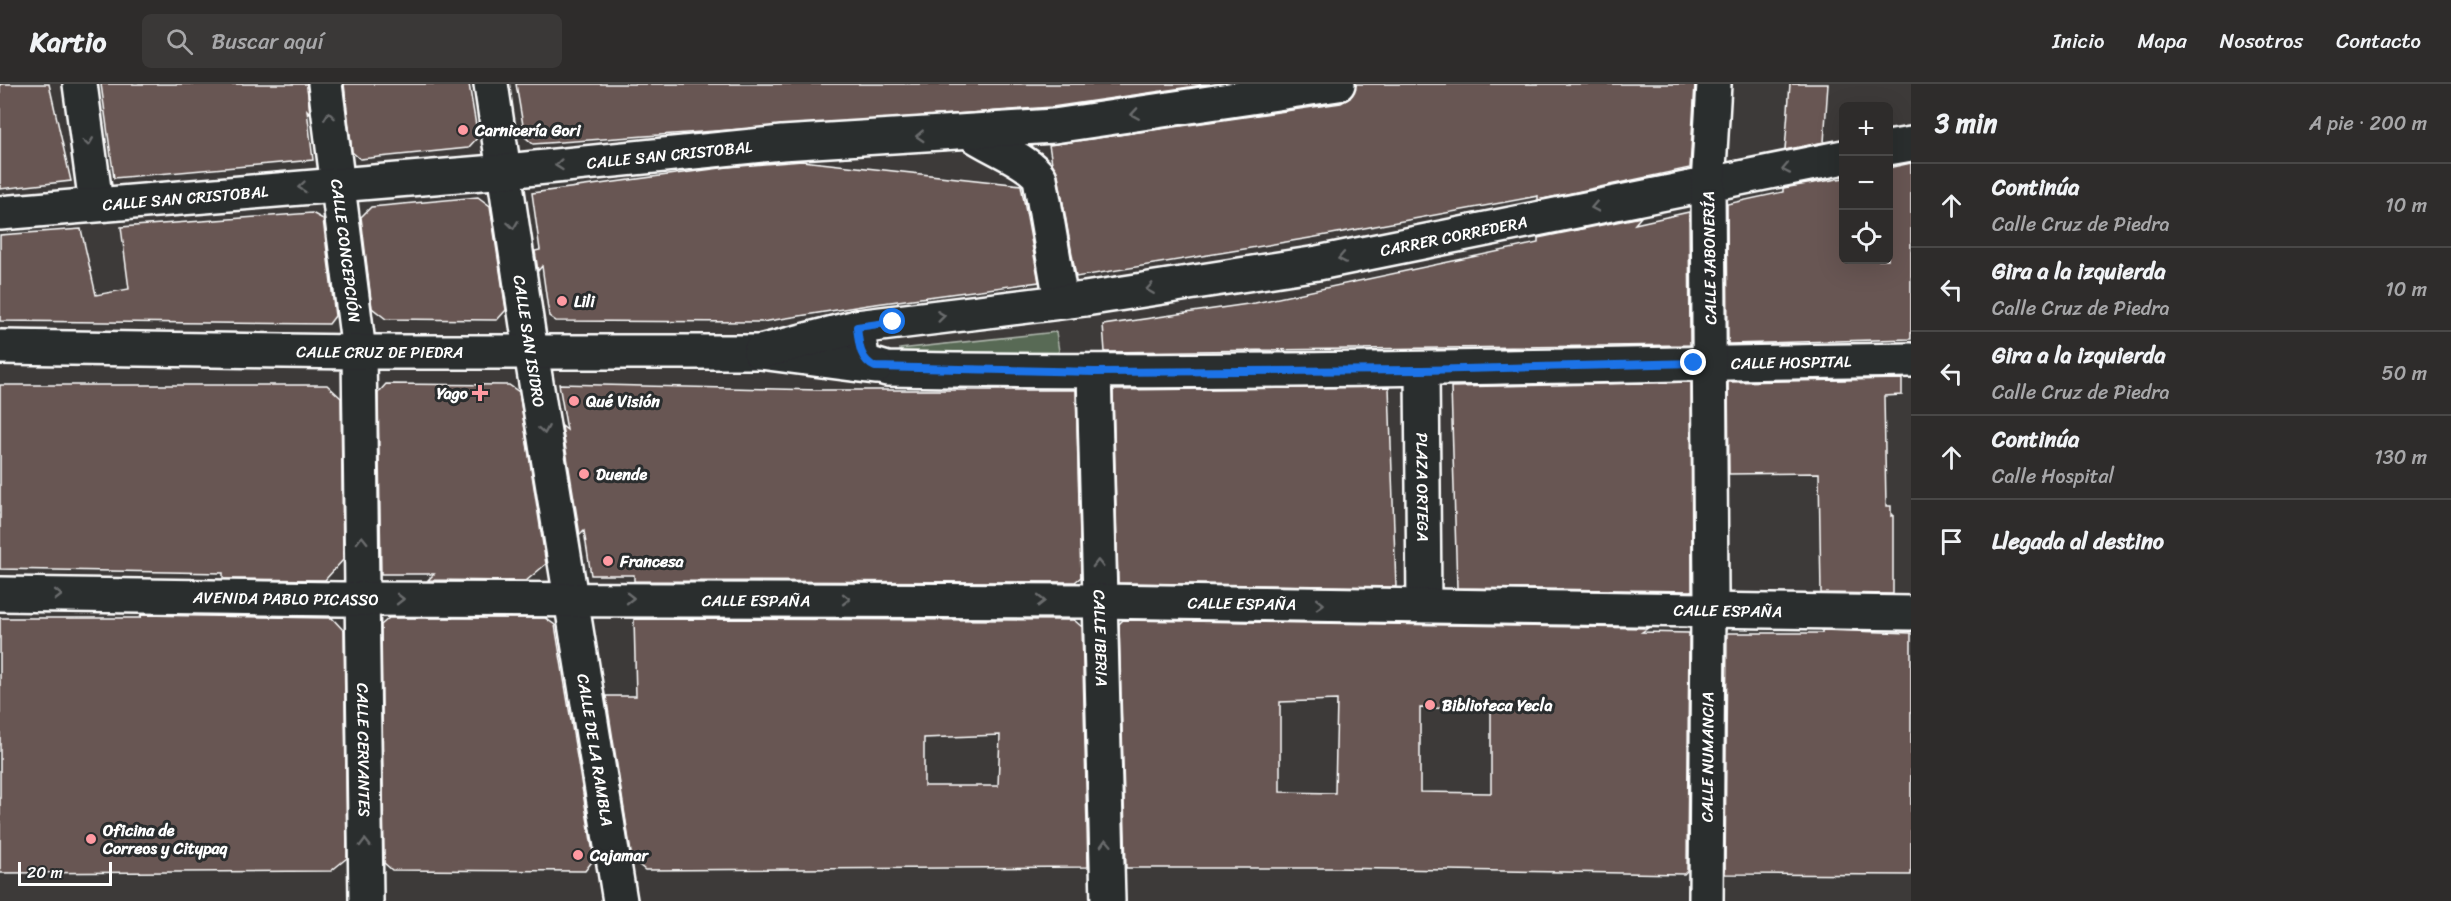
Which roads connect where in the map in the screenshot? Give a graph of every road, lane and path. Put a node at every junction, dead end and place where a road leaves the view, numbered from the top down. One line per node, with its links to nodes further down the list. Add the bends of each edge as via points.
1 (80, 84): 14 (street, one-way to 14)
2 (325, 84): 12 (street, CALLE CONCEPCIÓN, one-way to 2)
3 (491, 84): 11 (street, CALLE SAN ISIDRO)
4 (1338, 84): 6 (street, CALLE SAN CRISTOBAL)
5 (1714, 84): 13 (street, CALLE JABONERÍA)
6 (1175, 96): 7 (street, CALLE SAN CRISTOBAL, one-way to 7, via 1054,126)
7 (971, 133): 11 (street, CALLE SAN CRISTOBAL, one-way to 11, via 782,143); 16 (street, via 989,147 1031,167 1040,178)
8 (1911, 144): 9 (street)
9 (1893, 147)
10 (1839, 158): 13 (street, CARRER CORREDERA, one-way to 13)
11 (506, 171): 12 (street, CALLE SAN CRISTOBAL); 20 (street, CALLE SAN ISIDRO, one-way to 20)
12 (339, 184): 14 (street, CALLE SAN CRISTOBAL, one-way to 14); 19 (street, CALLE CONCEPCIÓN)
13 (1708, 185): 16 (street, CARRER CORREDERA, one-way to 16, via 1318,263); 23 (street, CALLE JABONERÍA)
14 (96, 204): 15 (street, CALLE SAN CRISTOBAL)
15 (0, 213)
16 (1061, 301): 17 (street, CALLE CRUZ DE PIEDRA, one-way to 16)
17 (857, 327): 21 (street, CALLE CRUZ DE PIEDRA); 24 (street, via 862,356)
18 (0, 347): 19 (street, CALLE CRUZ DE PIEDRA)
19 (359, 352): 20 (street, CALLE CRUZ DE PIEDRA); 29 (street, CALLE CONCEPCIÓN, one-way to 19)
20 (531, 352): 21 (street, CALLE CRUZ DE PIEDRA); 28 (street, CALLE SAN ISIDRO, one-way to 28)
21 (760, 352): 24 (street, CALLE CRUZ DE PIEDRA)
22 (1911, 360): 23 (street, CALLE HOSPITAL)
23 (1711, 363): 25 (street, CALLE HOSPITAL); 32 (street, CALLE JABONERÍA)
24 (875, 367): 26 (street, CALLE CRUZ DE PIEDRA)
25 (1422, 370): 26 (street, CALLE HOSPITAL); 31 (street, PLAZA ORTEGA)
26 (1094, 372): 30 (street, CALLE IBERIA, one-way to 26)
27 (0, 594): 29 (street, AVENIDA PABLO PICASSO, one-way to 29)
28 (572, 598): 29 (street, AVENIDA PABLO PICASSO, one-way to 28); 30 (street, CALLE ESPAÑA, one-way to 30); 35 (street, CALLE DE LA RAMBLA)
29 (362, 599): 34 (street, CALLE CERVANTES, one-way to 29)
30 (1098, 601): 31 (street, CALLE ESPAÑA, one-way to 31); 36 (street, CALLE IBERIA, one-way to 30)
31 (1424, 605): 32 (street, CALLE ESPAÑA)
32 (1708, 612): 33 (street, CALLE ESPAÑA); 37 (street, CALLE NUMANCIA)
33 (1911, 613)
34 (366, 901)
35 (620, 901)
36 (1108, 901)
37 (1706, 901)

